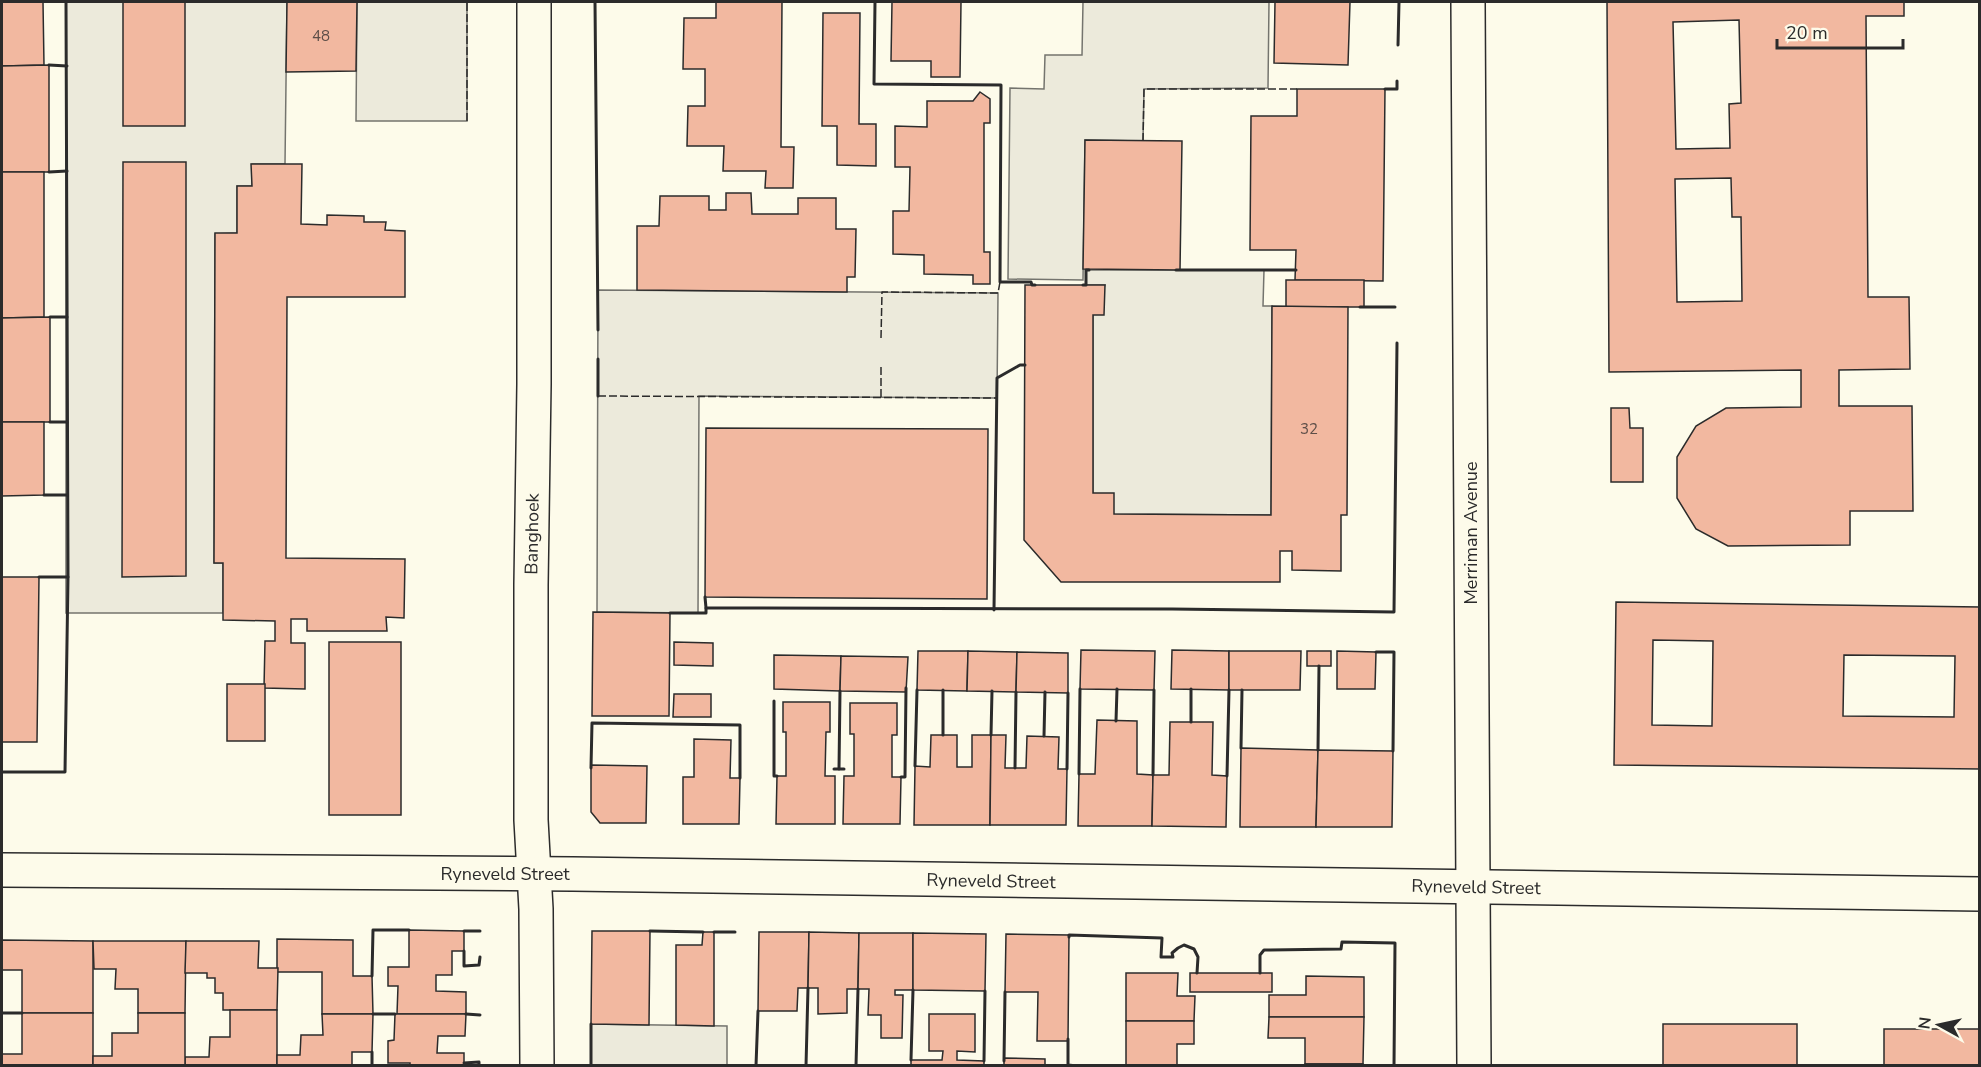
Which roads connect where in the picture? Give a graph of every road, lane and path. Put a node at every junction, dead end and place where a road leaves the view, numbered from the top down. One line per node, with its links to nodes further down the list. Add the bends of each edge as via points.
1 (534, 2): 4 (street, Banghoek)
2 (1468, 2): 5 (street, Merriman Avenue)
3 (2, 870): 4 (street, Ryneveld Street)
4 (534, 874): 5 (street, Ryneveld Street); 7 (street, Banghoek)
5 (1473, 887): 6 (street, Ryneveld Street); 8 (street, Merriman Avenue)
6 (1980, 894)
7 (537, 1065)
8 (1474, 1065)

